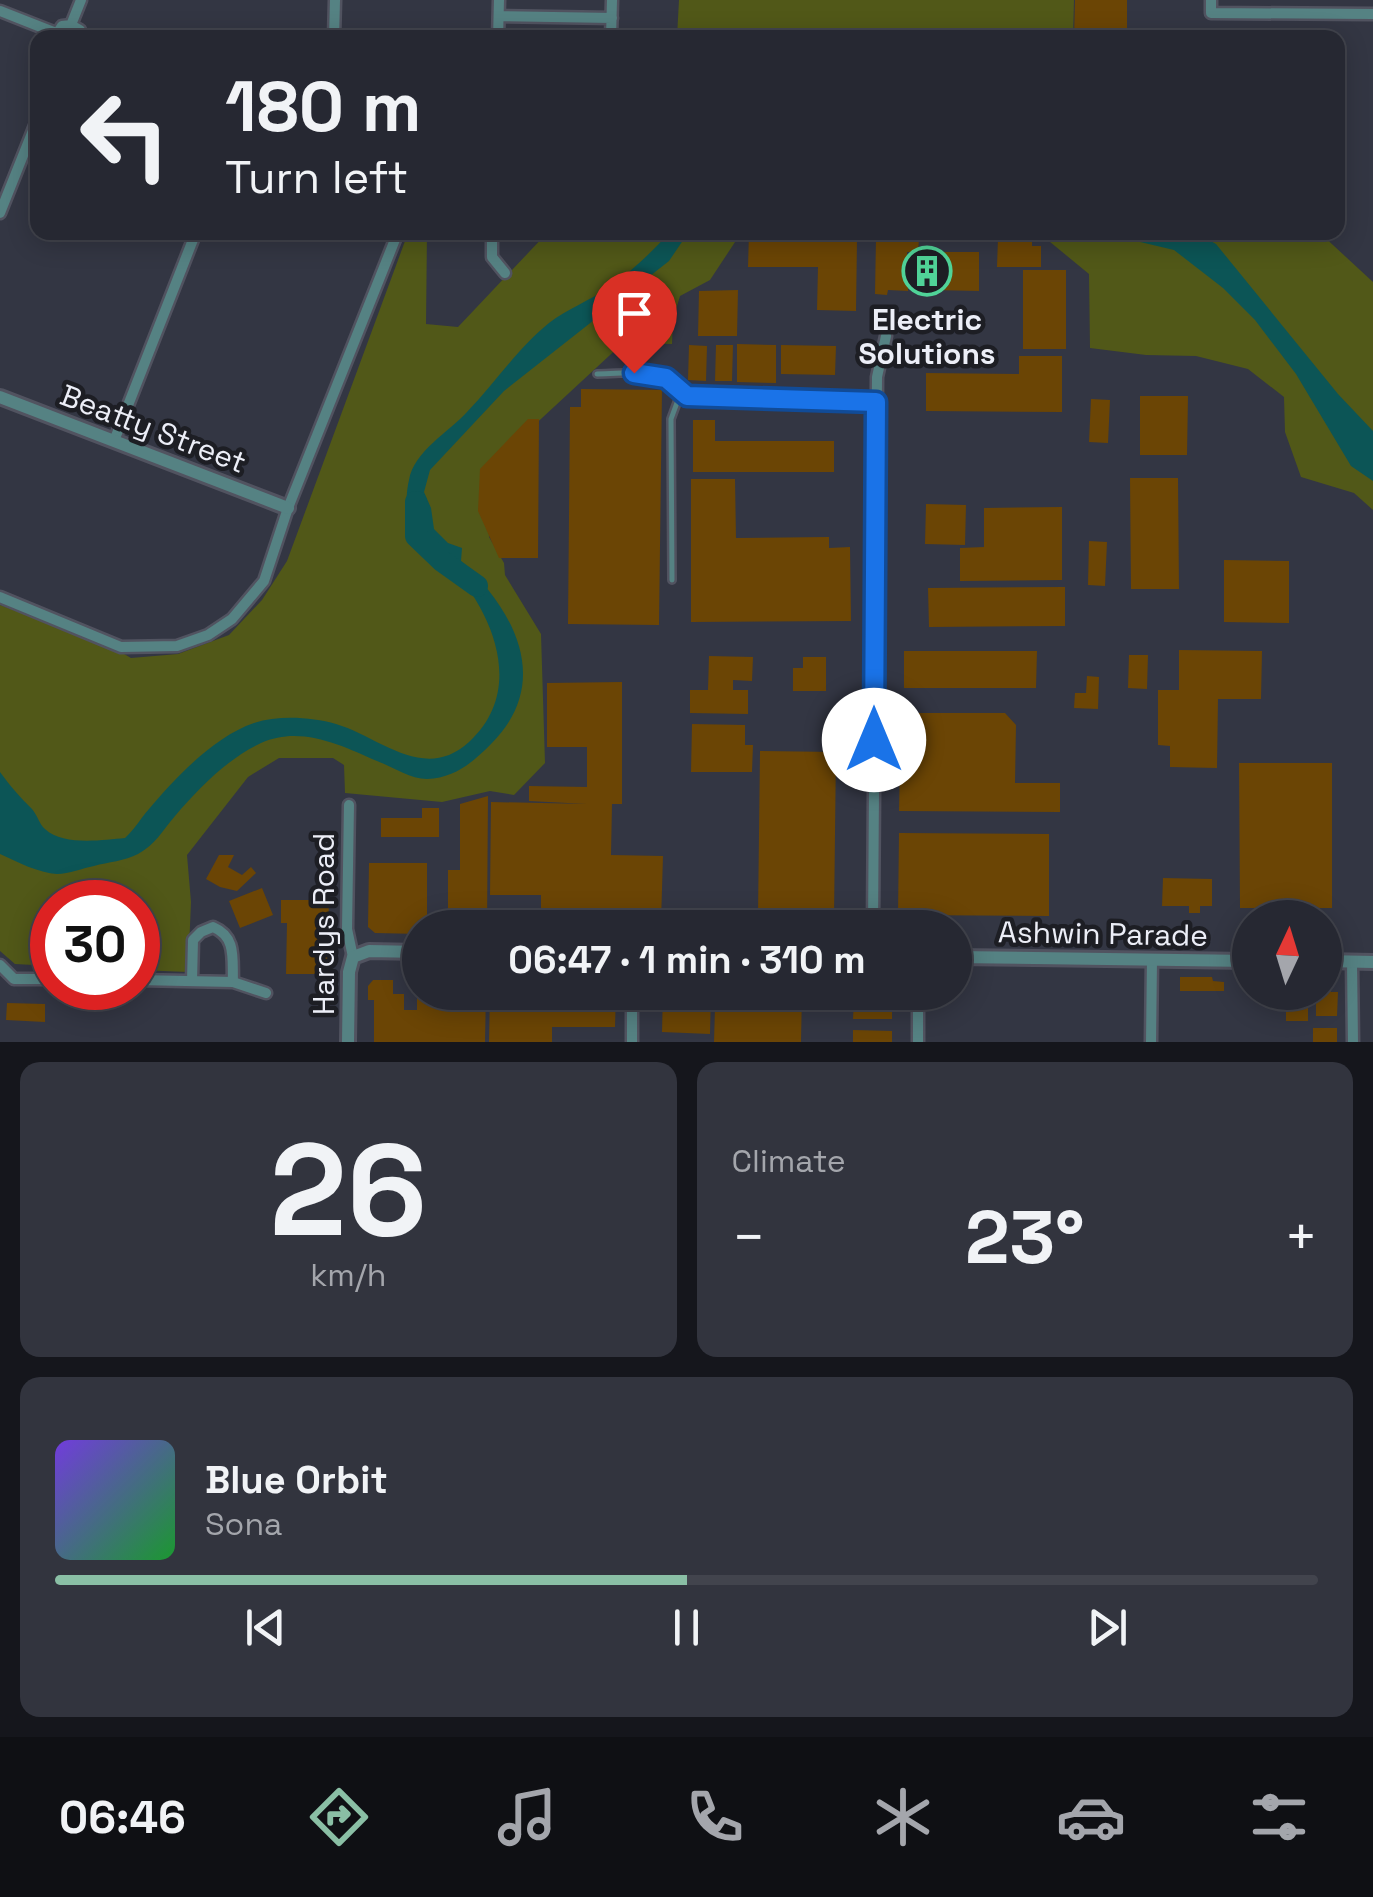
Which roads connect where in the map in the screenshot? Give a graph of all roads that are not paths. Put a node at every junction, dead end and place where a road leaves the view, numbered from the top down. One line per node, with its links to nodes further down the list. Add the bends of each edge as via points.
1 (81, 0): 10 (street)
2 (335, 0): 14 (street)
3 (499, 0): 8 (street)
4 (612, 0): 9 (street)
5 (1211, 6): 7 (street)
6 (0, 12): 11 (street)
7 (1373, 14)
8 (499, 16): 9 (street); 15 (street)
9 (612, 18): 16 (street)
10 (71, 24): 12 (street); 13 (street)
11 (43, 30)
12 (59, 30)
13 (80, 30)
14 (334, 30)
15 (498, 30)
16 (611, 30)
17 (30, 138): 18 (street)
18 (0, 213)
19 (193, 240): 28 (street)
20 (395, 240): 29 (street)
21 (492, 240): 22 (street, via 492,257)
22 (505, 272)
23 (886, 336): 27 (street)
24 (598, 374): 25 (lane, via 654,374)
25 (687, 396): 27 (lane); 30 (lane, via 678,400 672,419)
26 (0, 397): 28 (street, Beatty Street)
27 (876, 402): 33 (street)
28 (114, 441): 29 (street, Beatty Street)
29 (288, 508): 31 (street, via 264,580 250,600 208,635 177,646 121,647)
30 (672, 580)
31 (0, 597)
32 (349, 806): 35 (street, Hardys Road, via 347,929)
33 (873, 910)
34 (402, 952): 35 (street)
35 (353, 957): 50 (street, Hardys Road)
36 (972, 957): 37 (street, Ashwin Parade)
37 (1152, 960): 38 (street, Ashwin Parade); 53 (street)
38 (1232, 961)
39 (1342, 962): 40 (street)
40 (1352, 962): 41 (street); 54 (street)
41 (1373, 962)
42 (0, 965): 43 (street, via 14,979)
43 (30, 979)
44 (160, 980): 45 (street)
45 (192, 981): 46 (street); 46 (street, via 193,940 213,927 232,944)
46 (233, 982): 47 (street)
47 (266, 993)
48 (632, 1010): 51 (street)
49 (918, 1010): 52 (street)
50 (348, 1042)
51 (632, 1042)
52 (918, 1042)
53 (1151, 1042)
54 (1353, 1042)

